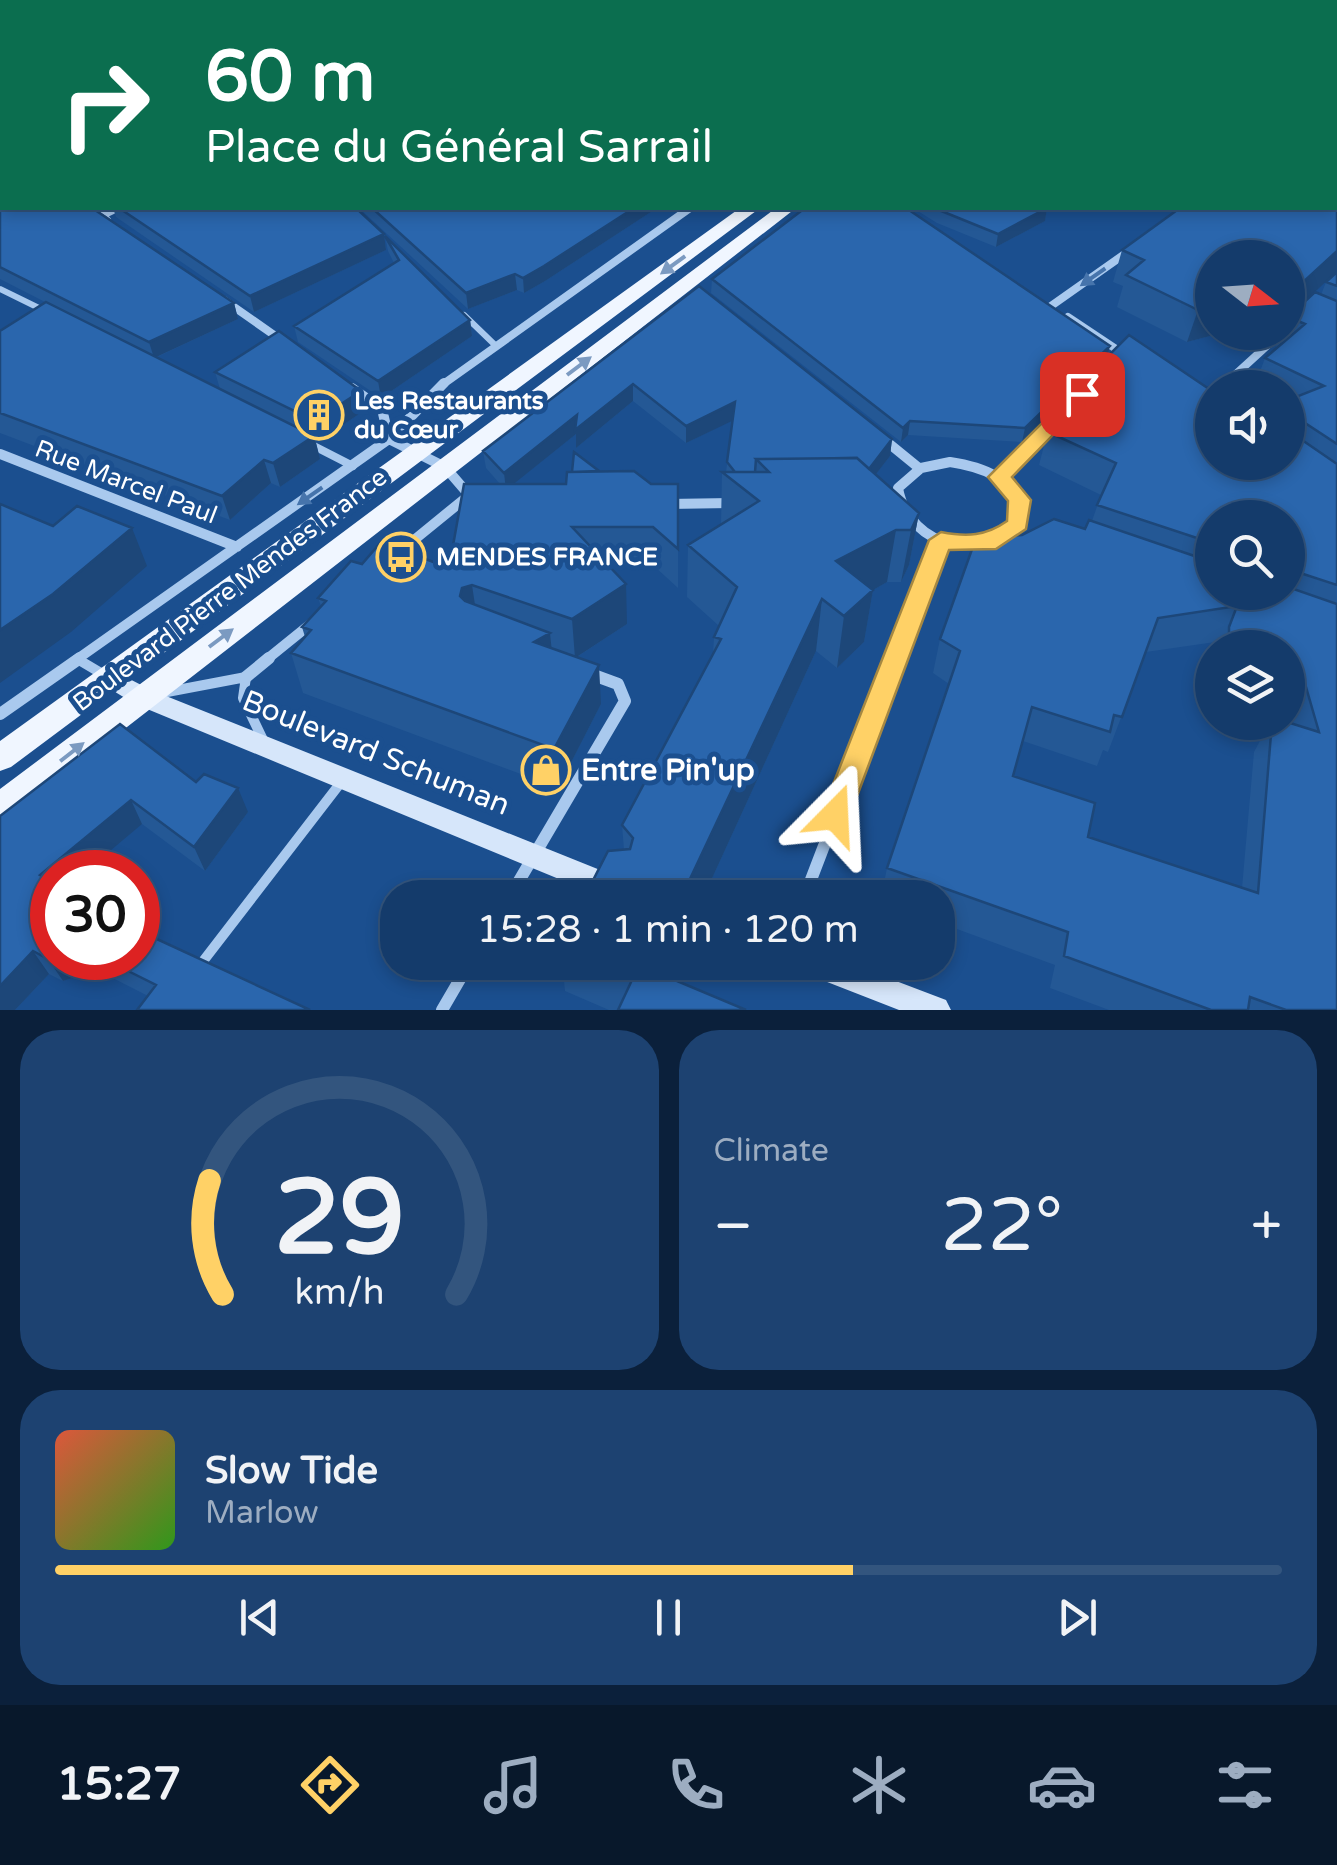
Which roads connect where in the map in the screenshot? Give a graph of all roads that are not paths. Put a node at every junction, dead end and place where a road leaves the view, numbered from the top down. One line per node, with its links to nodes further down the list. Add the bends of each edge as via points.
1 (113, 210): 5 (street, via 101,216)
2 (687, 210): 13 (street, Boulevard Pierre Mendes France)
3 (748, 210): 25 (main road, Boulevard Pierre Mendes France, one-way to 25)
4 (785, 210): 28 (main road, Boulevard Pierre Mendes France, one-way to 4, via 692,287)
5 (116, 226)
6 (1143, 241): 11 (street, one-way to 11)
7 (0, 288): 12 (lane)
8 (208, 289): 15 (street)
9 (1034, 295): 11 (street)
10 (452, 304): 13 (lane)
11 (1051, 306): 16 (street)
12 (53, 315)
13 (495, 345): 24 (street, Boulevard Pierre Mendes France)
14 (1263, 350): 19 (street)
15 (301, 353)
16 (1123, 354): 17 (street); 18 (street)
17 (1113, 363)
18 (1138, 364)
19 (1241, 370)
20 (350, 387): 24 (street, via 382,409)
21 (1066, 410): 30 (street)
22 (874, 432): 29 (street)
23 (300, 439): 27 (lane)
24 (389, 439): 25 (street); 27 (street, Boulevard Pierre Mendes France)
25 (416, 453): 28 (street); 44 (main road, Boulevard Pierre Mendes France)
26 (1, 456): 38 (street, Rue Marcel Paul)
27 (353, 466): 38 (street, Boulevard Pierre Mendes France, one-way to 38)
28 (446, 467): 31 (street); 45 (main road, Boulevard Pierre Mendes France, one-way to 28)
29 (919, 468): 30 (street, via 950,462); 37 (street, via 905,476 892,502 911,524)
30 (999, 477): 35 (street, via 1020,500)
31 (469, 495): 34 (street); 39 (street)
32 (740, 503): 33 (street)
33 (662, 504)
34 (486, 505)
35 (1018, 524): 36 (street); 37 (street, via 996,541)
36 (1034, 530)
37 (941, 540): 54 (street)
38 (237, 547): 41 (street, Boulevard Pierre Mendes France)
39 (380, 568)
40 (320, 616): 43 (street)
41 (78, 659): 44 (lane); 46 (street, Boulevard Pierre Mendes France)
42 (582, 672): 51 (street, via 618,684 626,701)
43 (246, 677): 45 (lane); 47 (lane, via 243,698)
44 (110, 678): 45 (street, Boulevard Schuman); 48 (main road, Boulevard Pierre Mendes France)
45 (143, 697): 47 (street, Boulevard Schuman); 50 (main road, Boulevard Pierre Mendes France, one-way to 45)
46 (0, 714)
47 (266, 745): 49 (street, Boulevard Schuman)
48 (0, 758)
49 (345, 778): 51 (street, Boulevard Schuman); 55 (lane)
50 (0, 806)
51 (534, 856): 52 (street); 53 (street, Boulevard Schuman)
52 (520, 880)
53 (593, 880)
54 (811, 880)
55 (204, 960)
56 (460, 980): 58 (street)
57 (857, 980): 59 (street)
58 (442, 1010)
59 (936, 1010)

